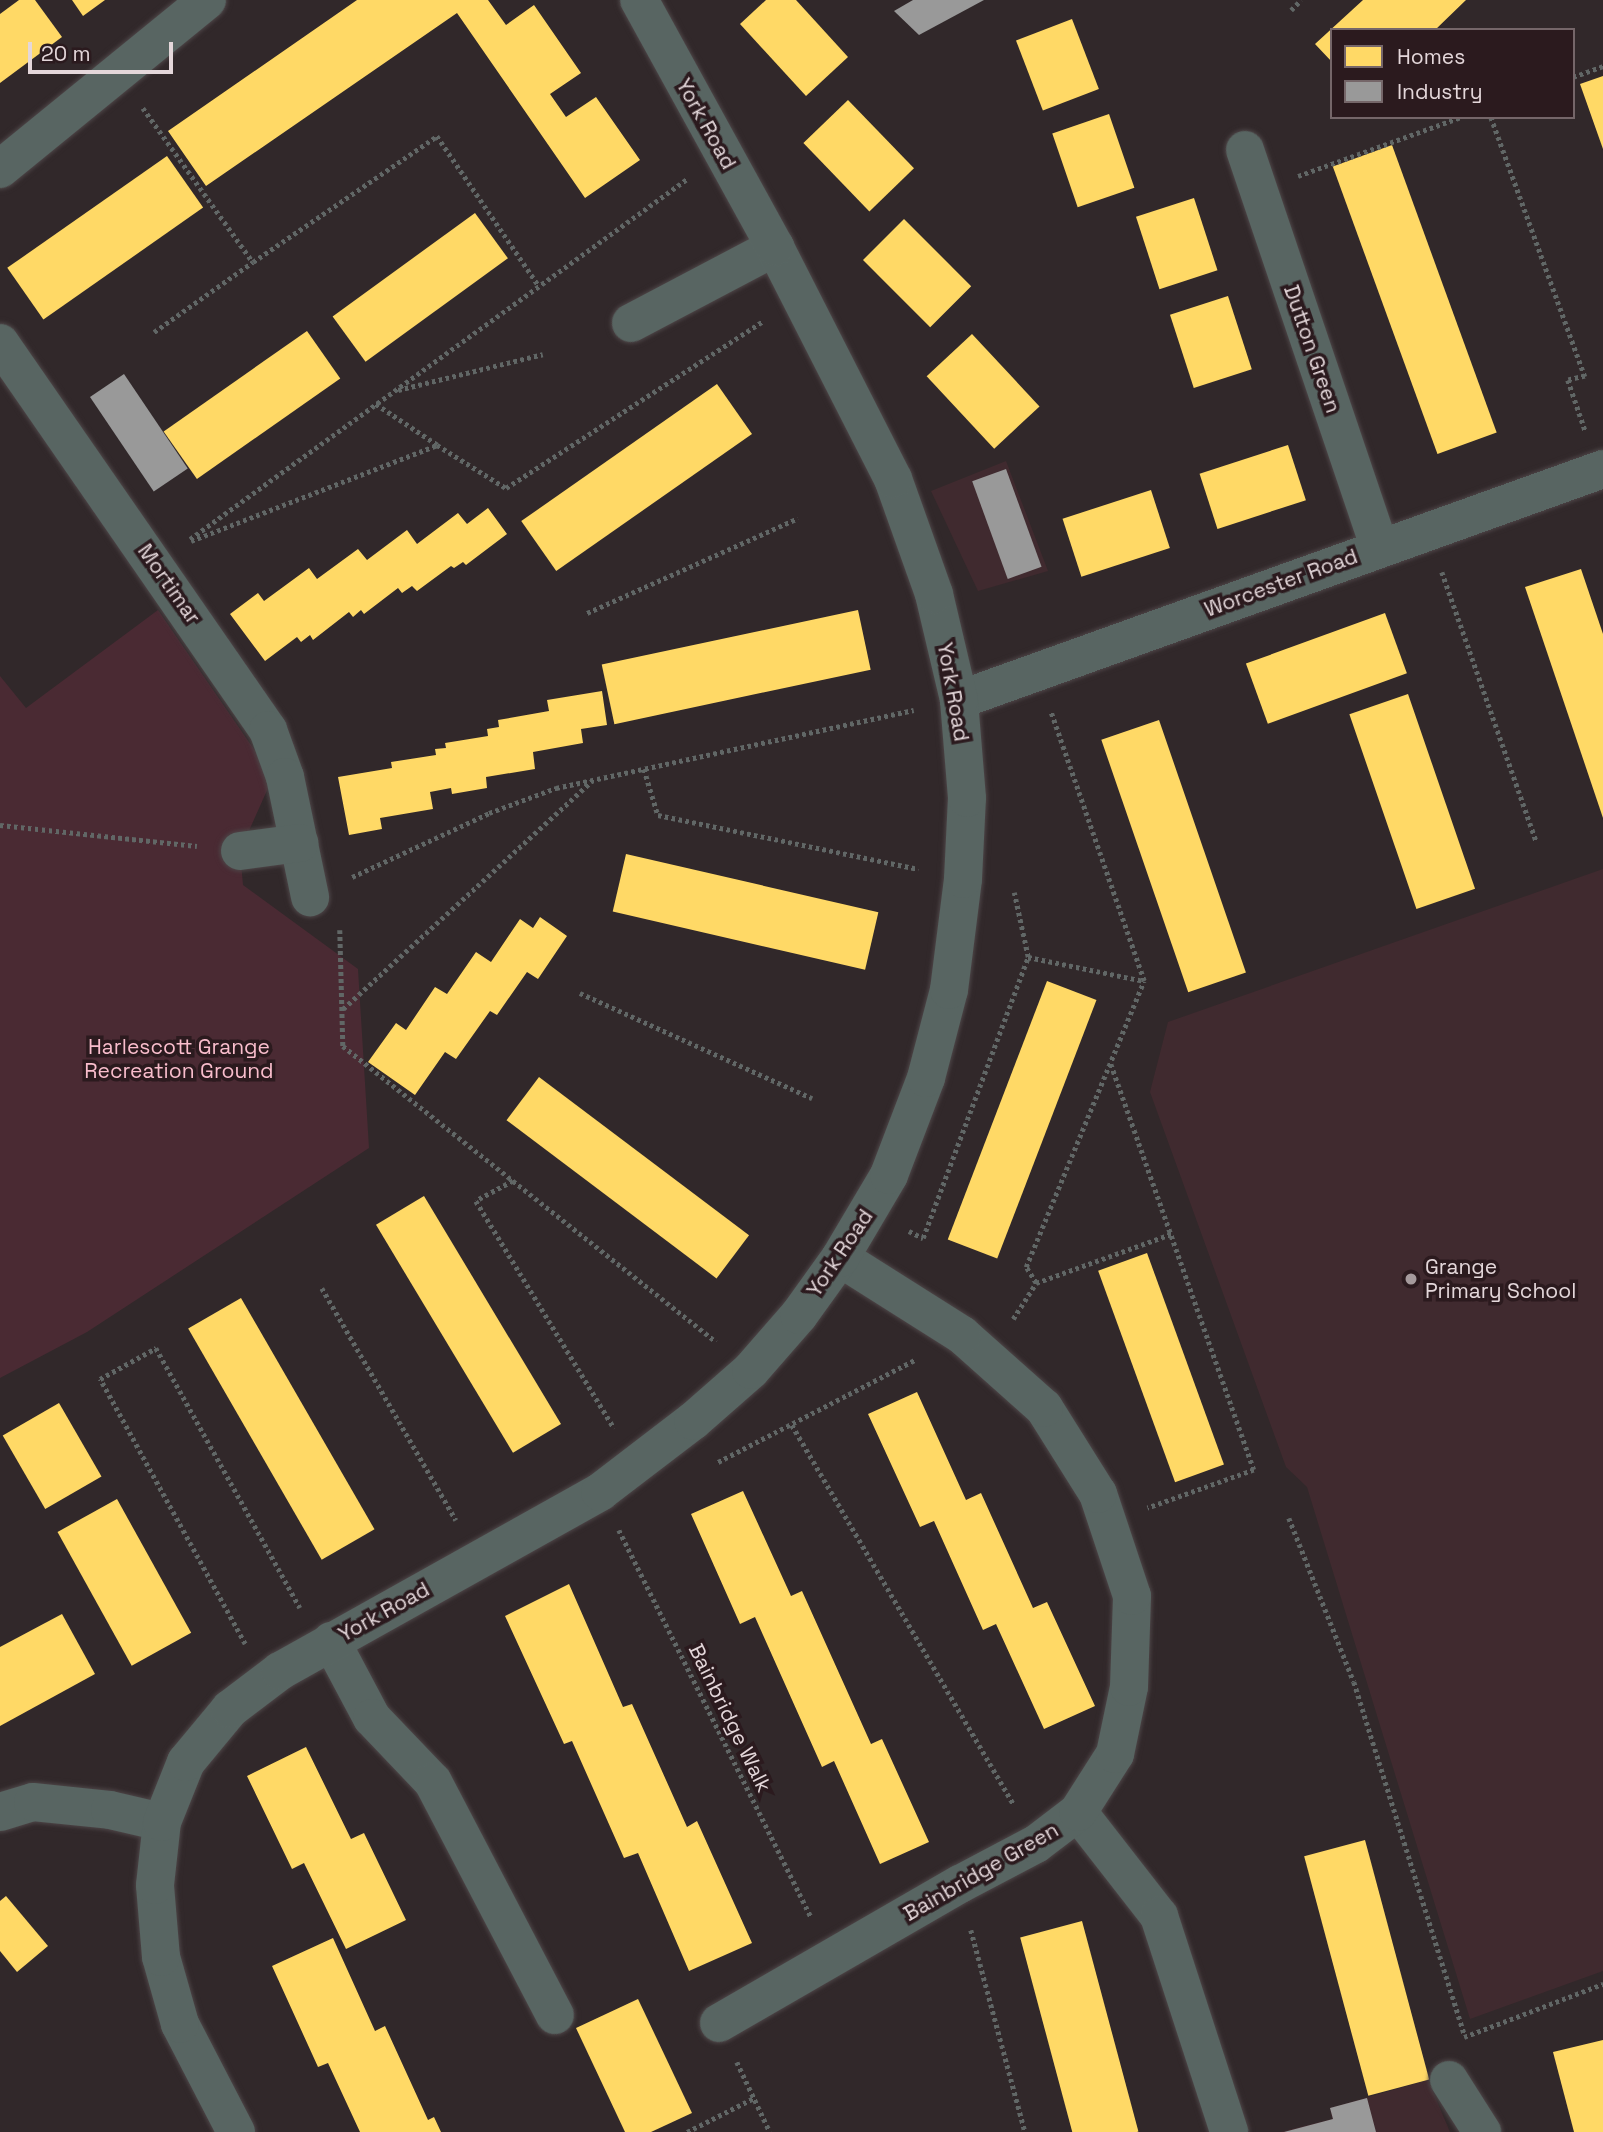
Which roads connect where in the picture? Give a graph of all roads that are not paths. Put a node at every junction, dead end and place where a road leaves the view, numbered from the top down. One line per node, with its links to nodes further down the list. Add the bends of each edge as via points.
1 (207, 0): 4 (street)
2 (639, 0): 5 (street, York Road)
3 (1245, 150): 9 (street, Dutton Green)
4 (0, 169)
5 (775, 247): 6 (street); 10 (street, York Road, via 893,479 934,594)
6 (632, 323)
7 (0, 343): 11 (street, Mortimar, via 268,730 285,777)
8 (1601, 470): 9 (street, Worcester Road)
9 (1380, 548): 10 (street, Worcester Road)
10 (960, 700): 14 (street, York Road, via 967,798 963,879 949,990 926,1078 898,1158)
11 (299, 843): 12 (street); 13 (street, Mortimar)
12 (240, 851)
13 (310, 897)
14 (839, 1258): 15 (street, York Road, via 799,1315 751,1370 636,1466 600,1492); 17 (street, Bainbridge Green, via 976,1346 1044,1408 1098,1494 1132,1596 1129,1687 1115,1754)
15 (327, 1644): 18 (street, York Road, via 230,1709 186,1762); 19 (street, via 372,1718 433,1782)
16 (0, 1812): 18 (street, via 33,1802 110,1810)
17 (1078, 1812): 20 (street, Bainbridge Green, via 1037,1844); 23 (street, via 1159,1916)
18 (162, 1822): 22 (street, York Road, via 155,1885 161,1957 180,2024)
19 (555, 2015)
20 (719, 2023)
21 (1449, 2080): 24 (street)
22 (236, 2132)
23 (1229, 2132)
24 (1482, 2132)

